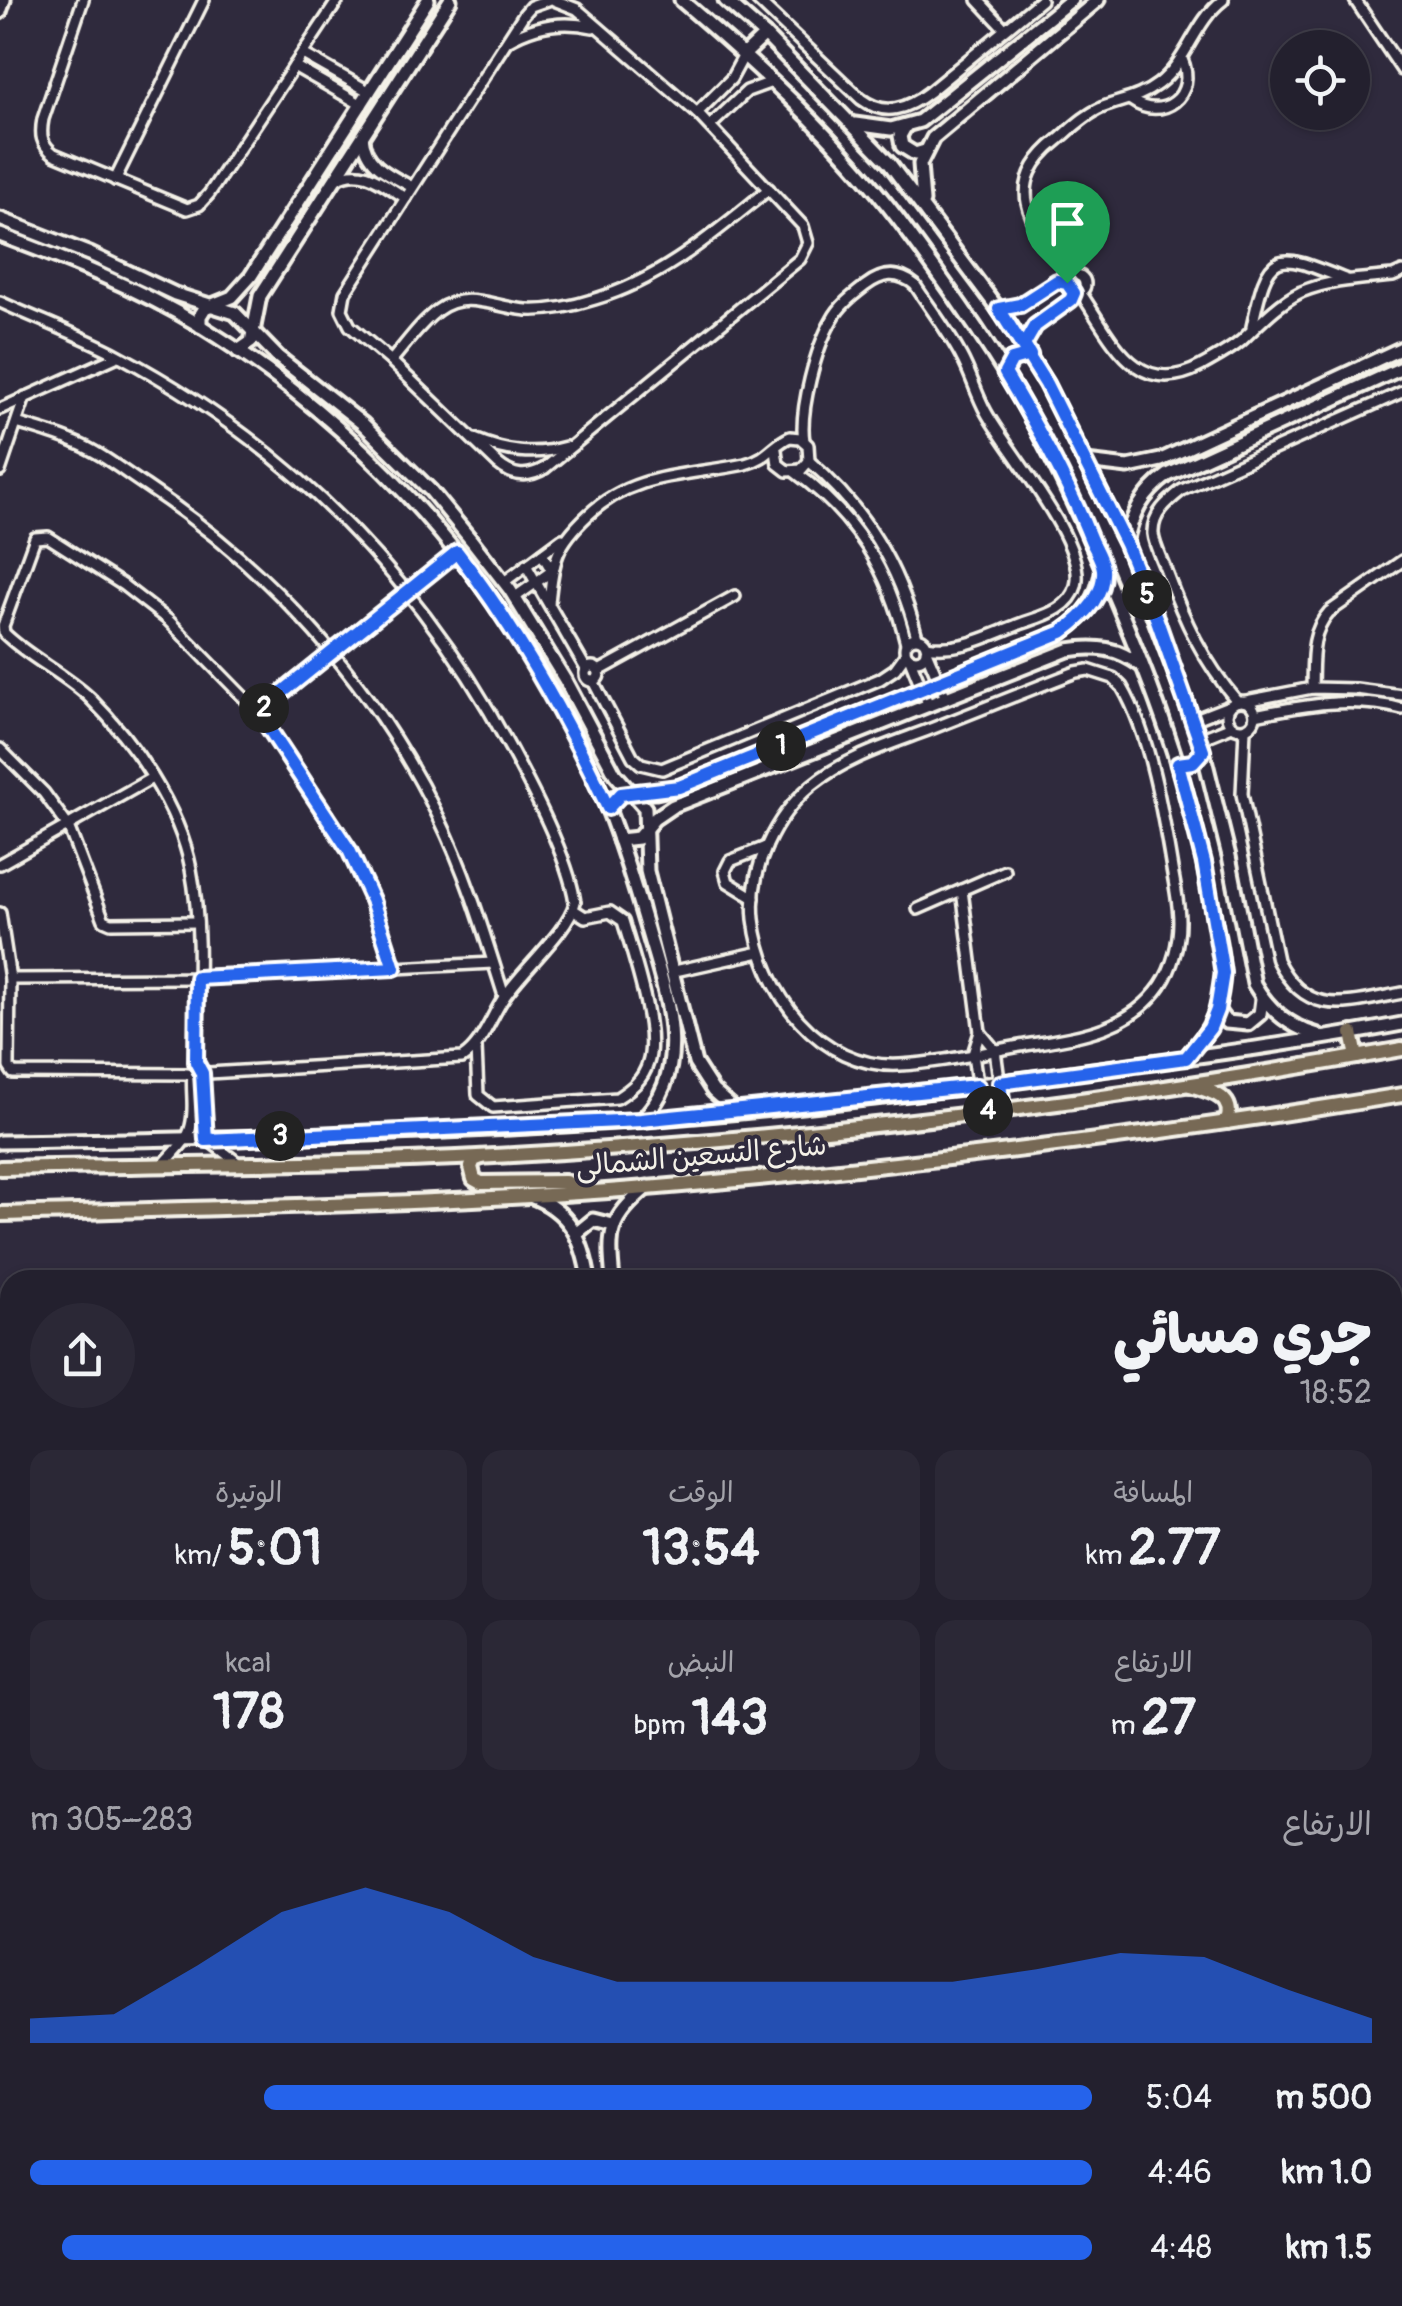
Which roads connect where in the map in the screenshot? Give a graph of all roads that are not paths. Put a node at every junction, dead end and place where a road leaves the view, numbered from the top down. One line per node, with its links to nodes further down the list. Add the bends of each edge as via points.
1 (4, 0): 17 (street)
2 (83, 0): 39 (street, via 40,133 54,154)
3 (204, 0): 39 (street)
4 (338, 0): 22 (street)
5 (428, 0): 28 (street)
6 (450, 0): 37 (street)
7 (551, 0): 18 (street, via 569,4); 21 (street, via 531,6)
8 (681, 0): 23 (street)
9 (726, 0): 20 (street)
10 (757, 0): 19 (street, via 860,99 882,110 914,104)
11 (978, 0): 19 (street)
12 (1040, 0): 19 (street)
13 (1071, 0): 36 (street, via 934,112)
14 (1098, 0): 38 (street, via 944,126)
15 (1224, 0): 24 (street)
16 (1355, 0): 26 (street)
17 (0, 12)
18 (598, 28): 21 (street, via 557,24); 32 (street)
19 (1005, 29)
20 (765, 35): 23 (street); 34 (street)
21 (505, 43): 41 (street)
22 (303, 54): 25 (street); 28 (street)
23 (744, 54): 27 (street); 30 (street)
24 (1182, 58): 29 (street); 29 (street, via 1187,79 1179,98 1162,109)
25 (294, 66): 31 (street); 39 (street, via 199,205 176,207)
26 (1402, 70)
27 (772, 82): 33 (street, via 747,92); 54 (street, via 870,185)
28 (370, 92): 31 (street)
29 (1131, 100): 48 (street, via 1090,114 1039,155 1027,178 1034,227)
30 (709, 101): 32 (street); 33 (street)
31 (362, 105): 52 (street, via 251,276 232,297)
32 (696, 113): 35 (street)
33 (722, 114): 35 (street)
34 (851, 122): 36 (street); 44 (street)
35 (710, 126): 42 (street)
36 (905, 127): 38 (street, via 902,146)
37 (363, 136): 40 (street); 41 (street, via 371,160)
38 (924, 151): 44 (street)
39 (115, 180)
40 (334, 180): 43 (street, via 362,173); 57 (street, via 260,296)
41 (412, 188): 43 (street)
42 (769, 189): 62 (street, via 693,250 636,284 552,309 457,300 436,312); 73 (street, via 807,234 800,259)
43 (406, 198): 62 (street, via 342,301 344,319)
44 (924, 206): 53 (street)
45 (0, 218): 52 (street)
46 (0, 235): 55 (street)
47 (1402, 272): 49 (street)
48 (1069, 280): 50 (street); 50 (street, via 1083,280); 53 (street)
49 (1349, 281): 56 (street, via 1302,292); 56 (street, via 1293,260 1274,265 1262,280)
50 (1077, 292): 56 (street, via 1126,360 1155,376 1187,373); 59 (street, via 1035,326)
51 (0, 302): 61 (street)
52 (210, 307): 55 (street); 57 (street, via 235,313)
53 (999, 309): 54 (street, via 990,322); 59 (street)
54 (974, 324): 64 (street)
55 (200, 326): 60 (street)
56 (1252, 330)
57 (253, 331): 60 (street); 91 (street, via 412,471)
58 (1402, 348): 78 (street)
59 (1027, 350): 64 (street); 76 (street)
60 (238, 351): 85 (street, via 350,438)
61 (118, 356): 66 (street); 93 (street, via 225,421 302,479)
62 (391, 361): 70 (street)
63 (1402, 368): 82 (street)
64 (1005, 373): 89 (street)
65 (1402, 392): 109 (street, via 1182,490 1156,518 1153,535 1184,618 1199,652)
66 (26, 397): 67 (street); 69 (street)
67 (0, 409)
68 (803, 414): 71 (street); 72 (street); 98 (street, via 833,317 871,282 898,276 914,285 956,346 984,410 1048,503 1078,566 1068,601 964,646)
69 (17, 422): 80 (street); 100 (street, via 91,450 187,513 251,566)
70 (470, 438): 73 (street, via 528,453); 73 (street, via 506,471 526,476)
71 (785, 439): 72 (street); 74 (street)
72 (804, 441): 75 (street)
73 (574, 444)
74 (776, 450): 77 (street); 79 (street)
75 (809, 461): 81 (street); 97 (street, via 875,534)
76 (1086, 462): 78 (street); 84 (street)
77 (746, 464): 79 (street); 83 (street, via 634,484 602,502)
78 (1150, 464): 82 (street)
79 (782, 468): 81 (street)
80 (0, 471)
81 (796, 472): 99 (street, via 844,513 869,547 892,594)
82 (1158, 482): 84 (street, via 1136,510)
83 (564, 538): 86 (street); 90 (street)
84 (1126, 544): 108 (street)
85 (457, 552): 93 (street); 127 (street, via 548,686)
86 (542, 554): 88 (street); 90 (street)
87 (1402, 561): 104 (street, via 1319,622)
88 (526, 565): 91 (street); 92 (street)
89 (1103, 568): 101 (street); 103 (street, via 1092,606 1079,621)
90 (552, 571): 92 (street); 96 (street)
91 (504, 582): 95 (street)
92 (536, 582): 95 (street); 96 (street)
93 (409, 591): 100 (street); 137 (street, via 480,692 521,768 557,849)
94 (735, 596): 102 (street)
95 (514, 598): 126 (street, via 615,774)
96 (549, 602): 102 (street, via 586,677)
97 (917, 638): 98 (street); 99 (street)
98 (926, 649): 99 (street, via 919,659); 103 (street)
99 (907, 651): 102 (street, via 880,679 662,768 633,758); 105 (street)
100 (333, 652): 113 (street); 141 (street, via 430,799)
101 (1144, 667): 107 (street, via 1128,655 1088,646); 112 (street)
102 (596, 676)
103 (939, 682): 105 (street); 107 (street)
104 (1312, 688): 106 (street); 109 (street)
105 (922, 690): 110 (street); 126 (street, via 679,787)
106 (1402, 695)
107 (946, 698): 110 (street)
108 (1186, 703): 112 (street, via 1172,700); 116 (street)
109 (1237, 703): 114 (street, via 1253,707); 116 (street); 117 (street, via 1227,719)
110 (929, 706): 115 (street)
111 (1402, 709): 114 (street, via 1354,702)
112 (1162, 711): 124 (street)
113 (258, 712): 125 (street, via 168,620 38,536 4,633 89,698); 142 (street, via 349,850)
114 (1255, 716): 119 (street)
115 (899, 718): 118 (street); 120 (street)
116 (1192, 720): 121 (street)
117 (1232, 726): 119 (street); 121 (street)
118 (877, 728): 122 (street); 129 (street, via 673,806)
119 (1245, 729): 146 (street, via 1242,794 1277,960 1288,982 1306,996 1338,1004)
120 (908, 738): 122 (street); 157 (street, via 1088,670 1122,687 1152,772 1180,917 1162,984 1128,1018 1107,1028)
121 (1201, 745): 124 (street, via 1193,762); 148 (street, via 1230,856 1248,968)
122 (885, 746): 131 (street, via 812,785)
123 (0, 749): 128 (street)
124 (1178, 764): 149 (street, via 1223,973)
125 (152, 778): 128 (street); 139 (street, via 190,867)
126 (634, 792): 127 (street, via 621,794); 129 (street)
127 (608, 808): 130 (street)
128 (68, 826): 132 (street); 139 (street, via 104,920)
129 (647, 828): 130 (street, via 638,838); 143 (street, via 647,871)
130 (619, 840): 156 (street, via 660,974)
131 (766, 846): 135 (street); 135 (street, via 735,858 725,872 728,882)
132 (0, 864)
133 (1005, 871): 134 (street)
134 (962, 890): 136 (street); 151 (street)
135 (754, 898): 140 (street)
136 (918, 909)
137 (574, 910): 147 (street); 154 (street, via 581,916 610,912 623,921 651,1044 643,1077 616,1098 493,1107 478,1095)
138 (0, 913): 145 (street)
139 (196, 922): 144 (street)
140 (760, 952): 143 (street); 159 (street, via 783,1003 823,1042 848,1055 900,1065)
141 (493, 963): 142 (street); 147 (street)
142 (394, 968): 144 (street)
143 (675, 971): 155 (street)
144 (197, 978): 145 (street); 162 (street)
145 (10, 979): 162 (street, via 13,1074)
146 (1402, 994)
147 (504, 996): 154 (street)
148 (1262, 999): 149 (street, via 1260,1014 1248,1024 1233,1025); 153 (street, via 1291,1024)
149 (1217, 1010): 160 (street)
150 (1402, 1024): 152 (street)
151 (980, 1032): 157 (street); 159 (street)
152 (1352, 1033): 153 (street); 161 (main road)
153 (1327, 1038): 160 (street)
154 (476, 1046): 162 (street, via 453,1060)
155 (691, 1047): 156 (street); 168 (street, via 703,1078)
156 (673, 1050): 170 (street, via 668,1082)
157 (995, 1050): 159 (street); 163 (street)
158 (1402, 1050): 161 (main road, شارع التسعين الشمالى)
159 (972, 1054): 165 (street)
160 (1186, 1058): 163 (street)
161 (1357, 1058): 164 (main road, شارع التسعين الشمالى)
162 (197, 1073): 172 (street); 173 (street)
163 (1000, 1083): 165 (street); 167 (street)
164 (1183, 1083): 167 (main road, شارع التسعين الشمالى); 171 (main road, via 1226,1100)
165 (977, 1086): 168 (street); 169 (street)
166 (1402, 1094): 171 (main road, شارع التسعين الشمالى)
167 (1003, 1109): 169 (main road, شارع التسعين الشمالى)
168 (737, 1112): 170 (street)
169 (981, 1112): 175 (main road, شارع التسعين الشمالى)
170 (641, 1120): 173 (street)
171 (1228, 1122): 179 (main road, شارع التسعين الشمالى)
172 (185, 1139): 173 (street); 174 (street); 177 (street)
173 (206, 1140): 176 (street)
174 (0, 1142)
175 (482, 1157): 176 (main road, شارع التسعين الشمالى); 180 (main road, via 470,1167 477,1181 565,1182)
176 (238, 1163): 177 (main road, شارع التسعين الشمالى)
177 (164, 1164): 178 (main road, شارع التسعين الشمالى)
178 (0, 1168)
179 (648, 1187): 180 (main road, شارع التسعين الشمالى); 183 (street)
180 (587, 1191): 181 (main road, شارع التسعين الشمالى)
181 (526, 1194): 182 (main road, شارع التسعين الشمالى); 184 (street, via 555,1209)
182 (0, 1214)
183 (613, 1225): 184 (street, via 593,1220); 186 (street)
184 (577, 1232): 185 (street)
185 (587, 1270)
186 (612, 1270)

